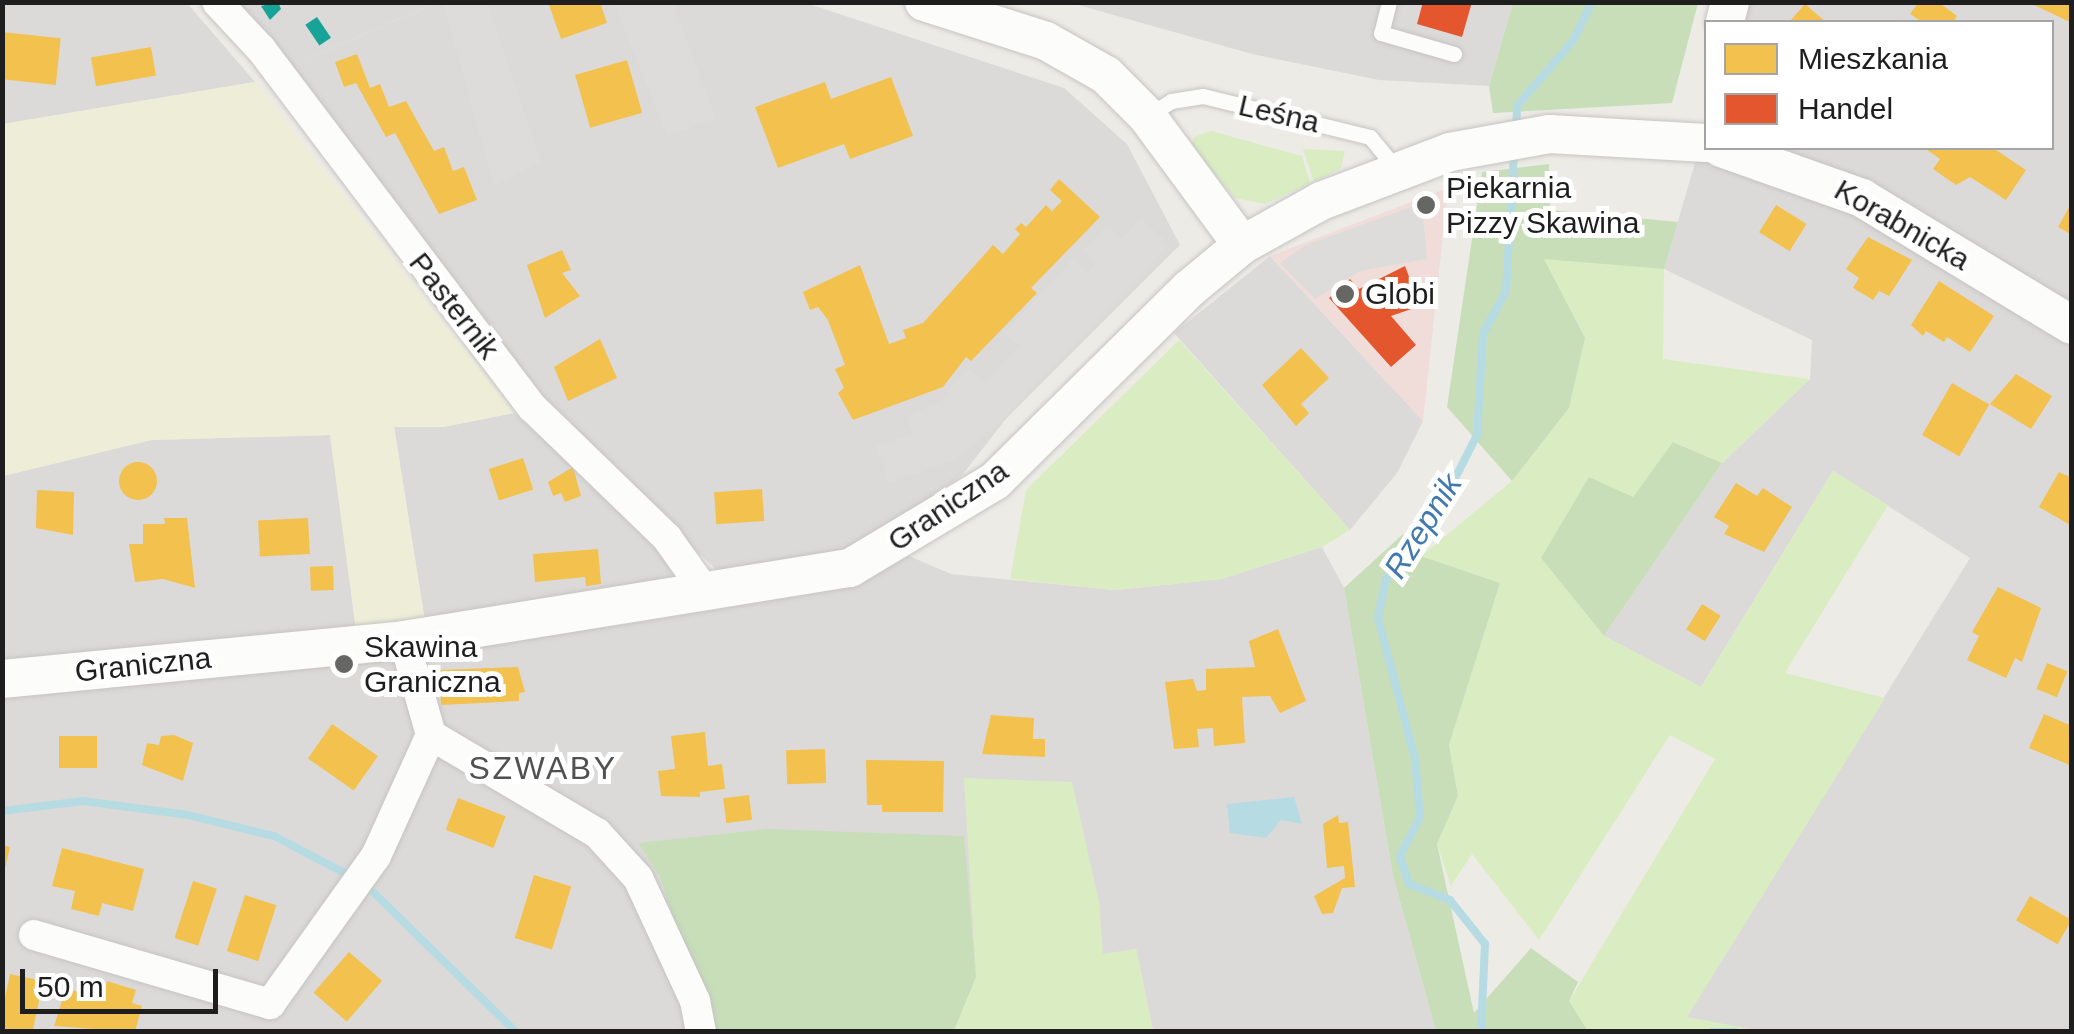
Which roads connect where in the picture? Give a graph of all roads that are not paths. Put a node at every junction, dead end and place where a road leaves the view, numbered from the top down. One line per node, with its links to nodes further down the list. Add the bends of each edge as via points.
1 (218, 2): 11 (street, Pasternik, via 261,49 533,408 667,538)
2 (924, 2): 5 (street, via 1082,58)
3 (1389, 2): 4 (lane, via 1381,33)
4 (1454, 54)
5 (1147, 116): 8 (lane, Leśna, via 1171,101 1204,96 1370,137); 9 (street)
6 (1704, 140): 8 (street, Korabnicka, via 1549,134 1473,146)
7 (1736, 150): 10 (street, Korabnicka, via 1862,198)
8 (1398, 171): 9 (street, Graniczna, via 1321,201)
9 (1242, 245): 11 (street, Graniczna, via 996,481 850,568)
10 (2072, 325)
11 (707, 594): 12 (street, Graniczna)
12 (404, 640): 13 (street, Graniczna); 14 (street)
13 (2, 679)
14 (431, 735): 15 (street, via 376,856 270,1004); 16 (street, via 550,802 621,855 653,904)
15 (34, 935)
16 (701, 1032)

